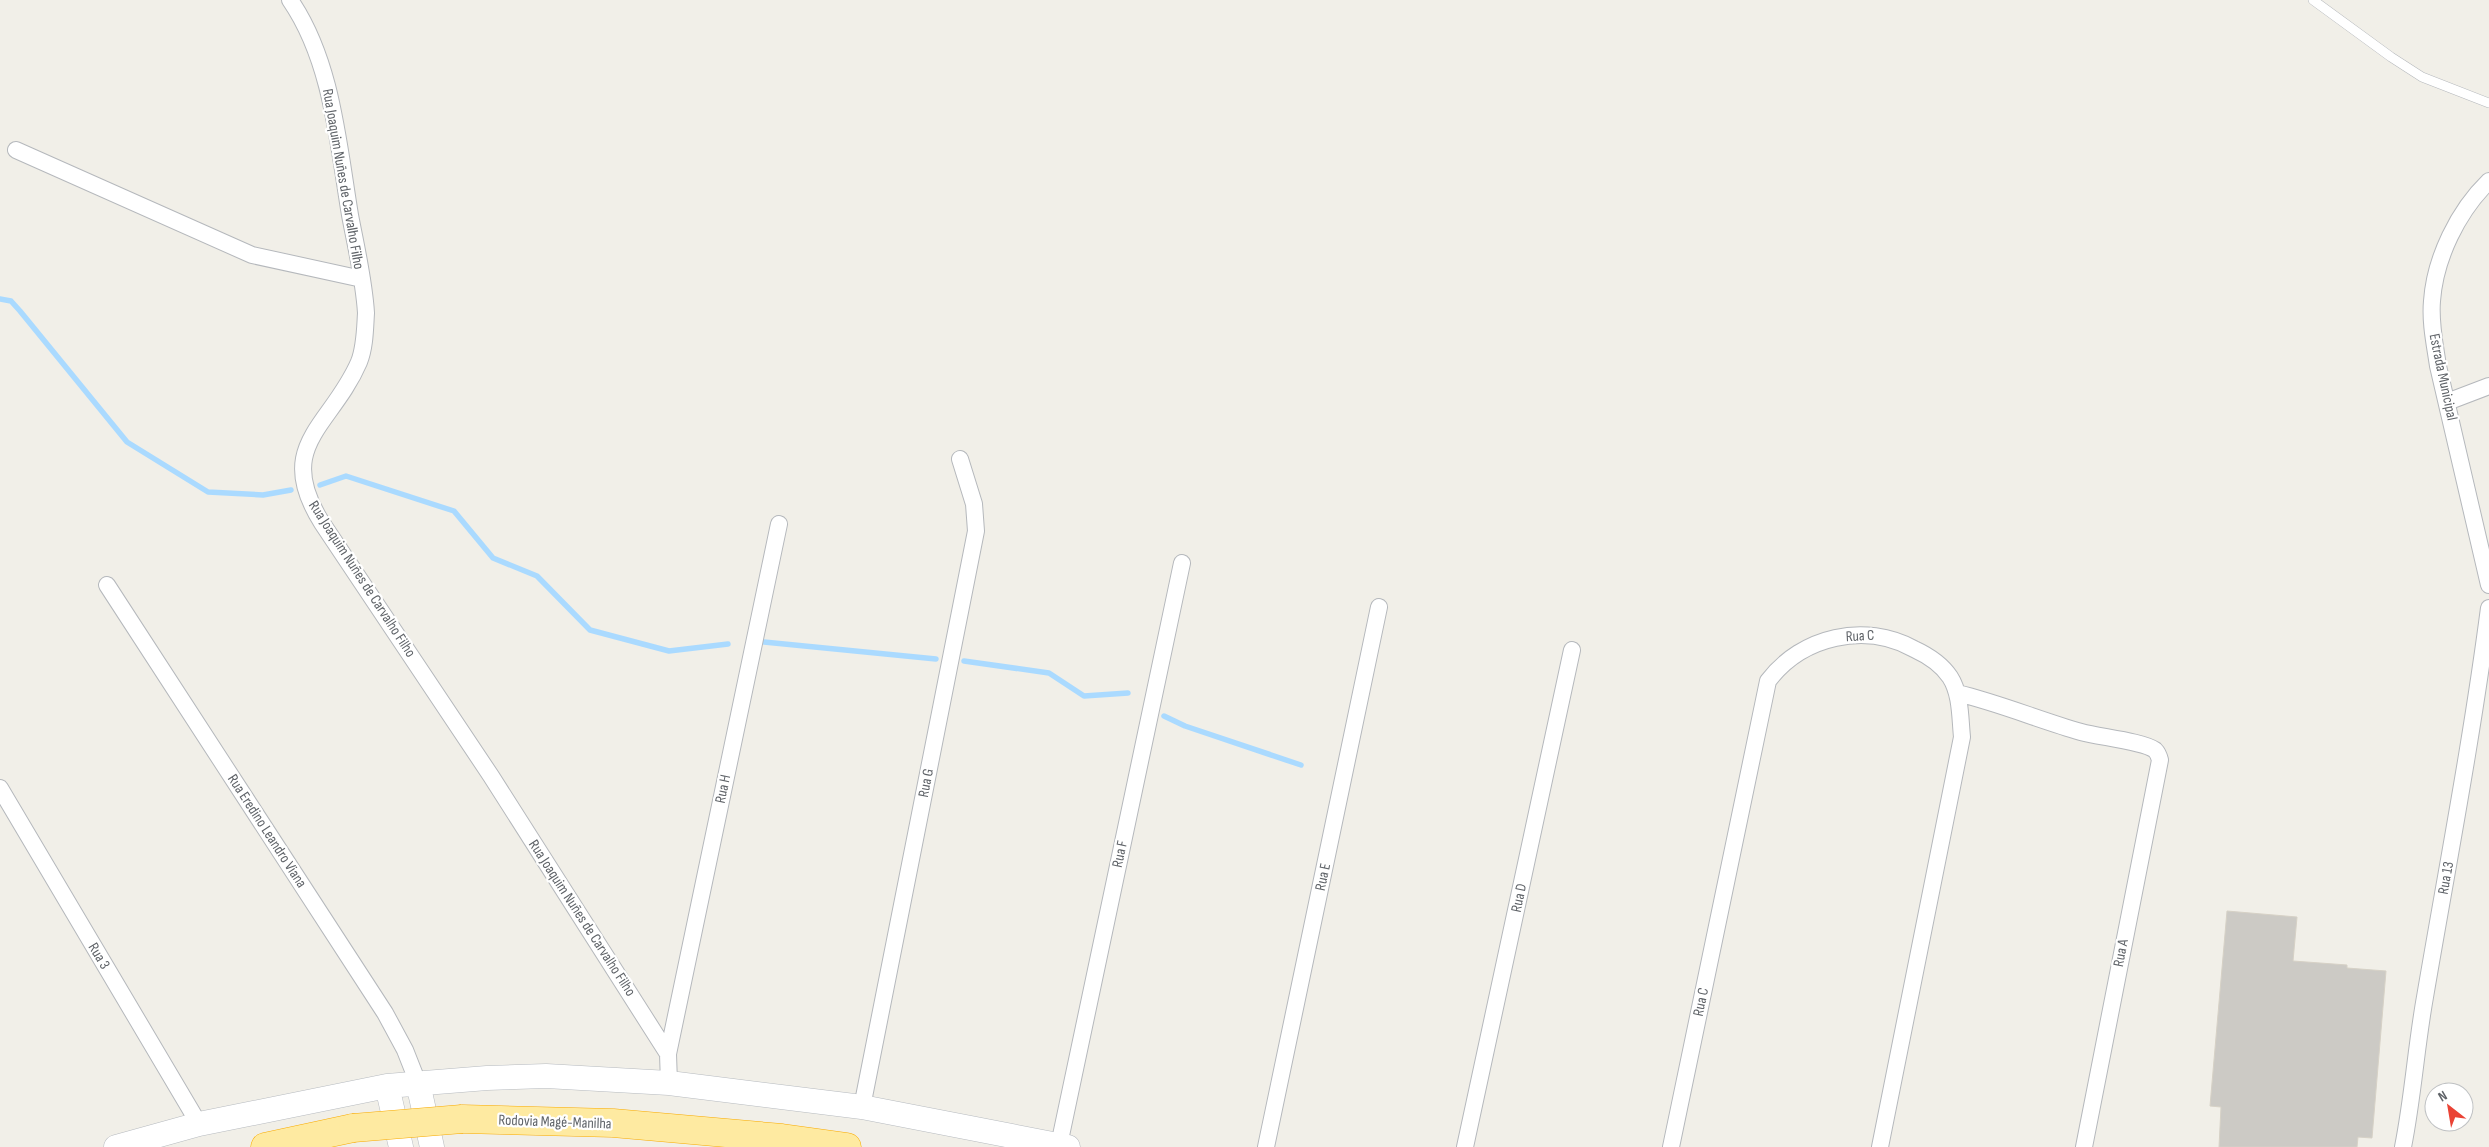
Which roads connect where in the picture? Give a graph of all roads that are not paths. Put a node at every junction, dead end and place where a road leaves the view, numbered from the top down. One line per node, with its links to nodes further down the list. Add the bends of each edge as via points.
1 (290, 0): 6 (street, Rua Joaquim Nuñes de Carvalho Filho, via 307,26 323,70)
2 (2313, 0): 3 (lane, via 2422,77)
3 (2489, 103)
4 (16, 150): 6 (street, via 252,255)
5 (2489, 181): 8 (street, Estrada Municipal, via 2458,222 2436,277 2432,301 2433,335)
6 (362, 279): 19 (street, Rua Joaquim Nuñes de Carvalho Filho, via 366,313 362,351 350,379 315,431 304,455 302,469 307,495 322,523 492,776)
7 (2489, 386): 8 (street)
8 (2447, 402): 13 (street, Estrada Municipal)
9 (960, 459): 23 (street, Rua G, via 974,504 976,531)
10 (779, 524): 19 (street, Rua H)
11 (1182, 563): 25 (street, Rua F)
12 (107, 584): 21 (street, Rua Eredino Leandro Viana, via 385,1013)
13 (2489, 585)
14 (1379, 607): 31 (street, Rua E)
15 (2489, 608): 36 (street, Rua 13)
16 (1572, 650): 32 (street, Rua D)
17 (1957, 693): 33 (street, Rua C, via 1950,677 1922,653 1895,640 1862,634 1829,639 1808,647 1778,667 1768,681); 34 (street, Rua C, via 1962,737); 35 (street, Rua A, via 1990,700 2080,731 2141,745 2154,750 2160,760)
18 (0, 788): 24 (street, Rua 3)
19 (668, 1054): 20 (street)
20 (669, 1082): 21 (main road, via 546,1076); 23 (main road)
21 (418, 1083): 22 (main road); 29 (main road)
22 (387, 1086): 24 (main road); 28 (main road)
23 (862, 1107): 25 (main road)
24 (199, 1124): 26 (main road)
25 (1063, 1146)
26 (116, 1147)
27 (265, 1147): 30 (highway, Rodovia Magé-Manilha, bridge, via 353,1128 462,1119 613,1123)
28 (401, 1147)
29 (432, 1147)
30 (847, 1147)
31 (1266, 1147)
32 (1465, 1147)
33 (1671, 1147)
34 (1880, 1147)
35 (2084, 1147)
36 (2403, 1147)

